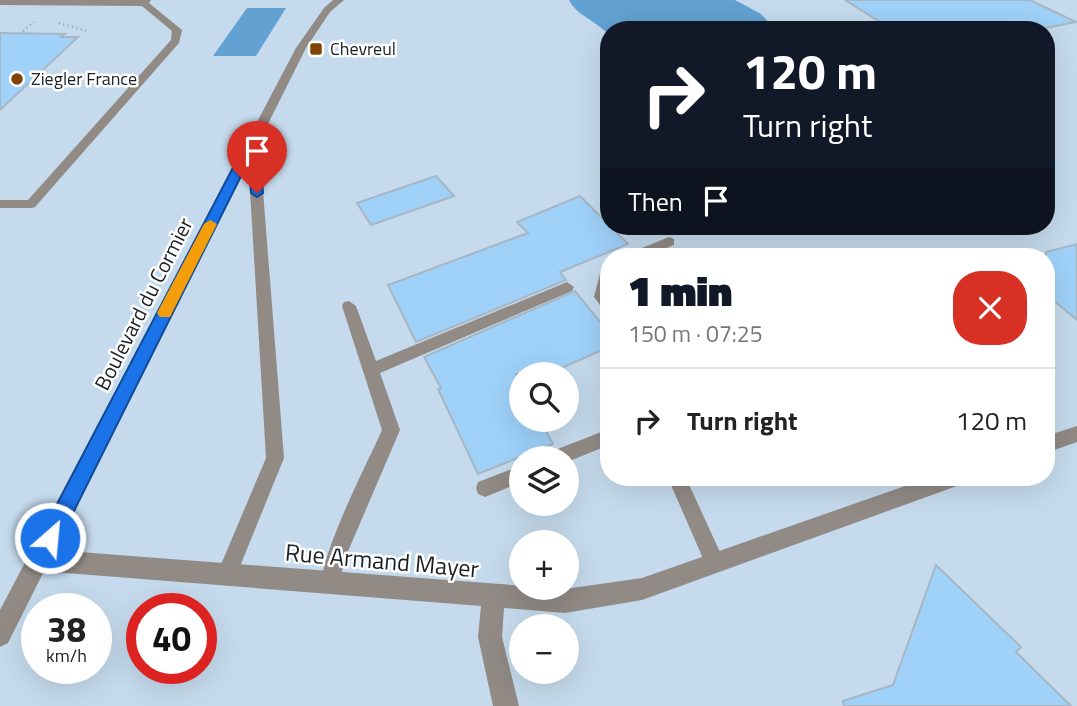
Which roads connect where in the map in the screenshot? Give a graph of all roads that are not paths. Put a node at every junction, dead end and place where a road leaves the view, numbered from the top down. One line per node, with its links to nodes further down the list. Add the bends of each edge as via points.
1 (339, 0): 4 (street, Boulevard du Cormier, via 312,29)
2 (146, 1): 3 (lane); 5 (lane, via 177,30 176,41 31,204)
3 (0, 2)
4 (253, 140): 19 (street, Boulevard du Cormier); 21 (lane, via 275,458)
5 (0, 204)
6 (670, 242): 7 (lane)
7 (655, 248)
8 (567, 287): 10 (lane)
9 (349, 306): 10 (lane)
10 (371, 370): 22 (lane, via 391,430 336,556)
11 (1077, 434): 13 (street)
12 (600, 441): 14 (lane)
13 (1055, 442)
14 (579, 449)
15 (509, 478): 18 (lane)
16 (681, 486): 20 (lane)
17 (932, 486): 20 (street, Rue Armand Mayer)
18 (485, 488)
19 (37, 563): 21 (street, Rue Armand Mayer); 24 (street, Boulevard du Cormier)
20 (715, 563): 23 (street, Rue Armand Mayer, via 642,589 565,601)
21 (227, 574): 22 (street, Rue Armand Mayer)
22 (330, 583): 23 (street, Rue Armand Mayer)
23 (493, 596): 25 (street, via 490,637)
24 (0, 635)
25 (506, 706)

